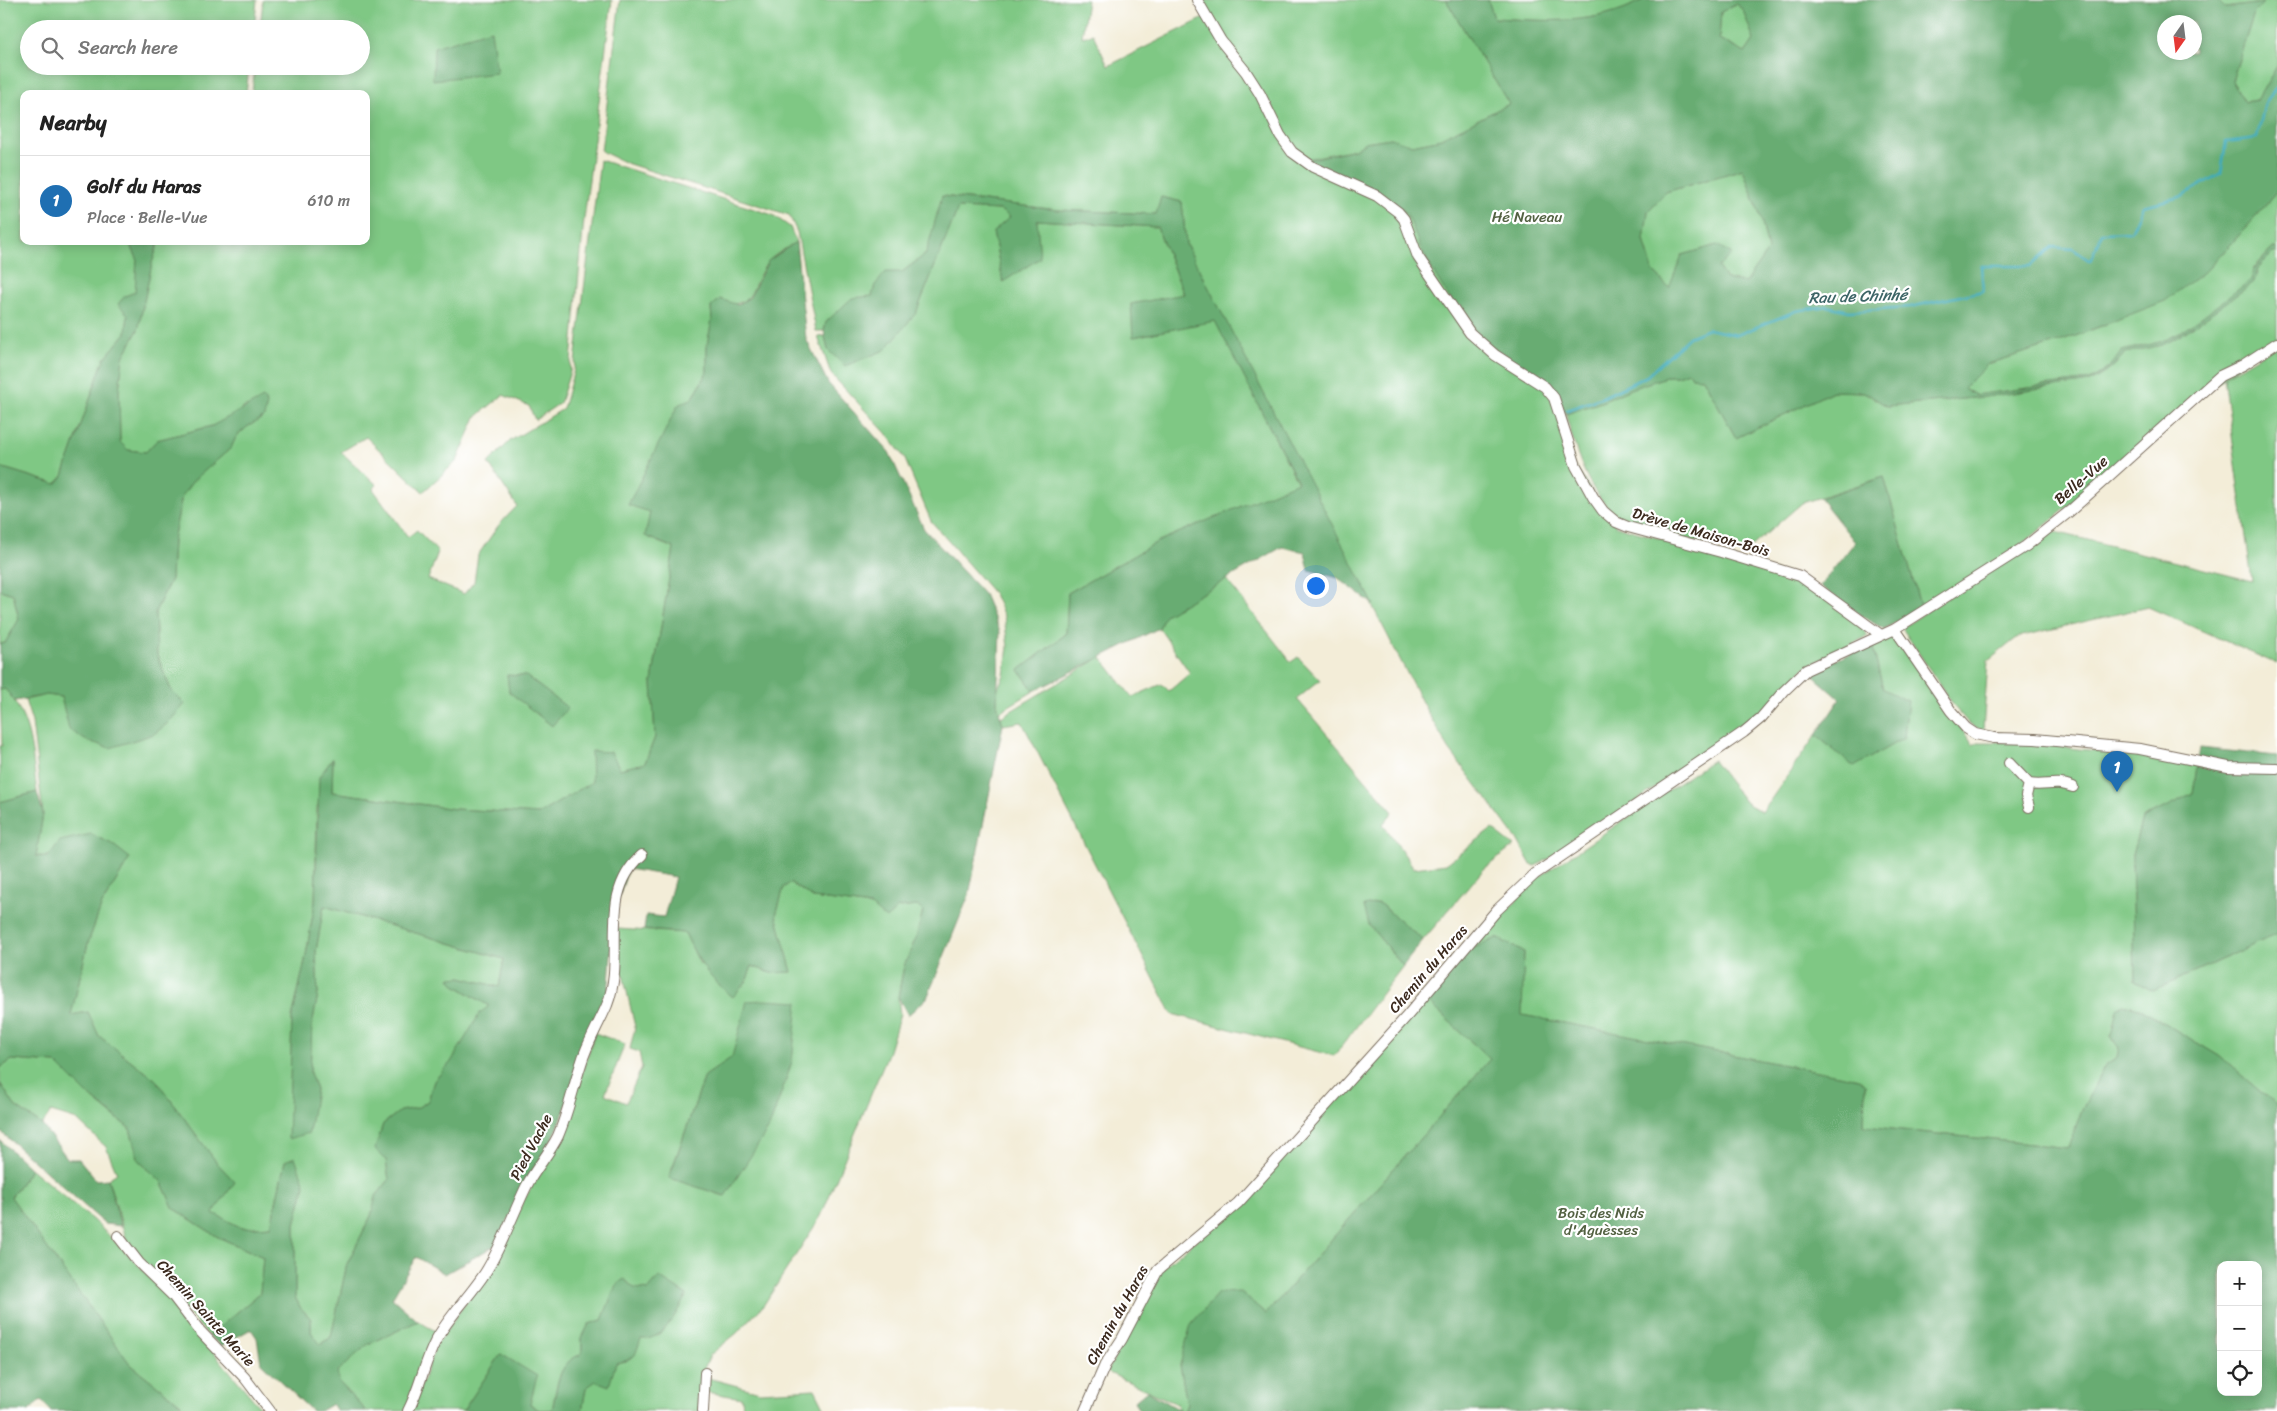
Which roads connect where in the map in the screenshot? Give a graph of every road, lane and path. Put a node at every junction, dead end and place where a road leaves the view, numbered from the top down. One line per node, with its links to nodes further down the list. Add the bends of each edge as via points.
1 (1197, 0): 4 (street, Drève de Maison-Bois, via 1221,41 1256,87 1280,136 1292,152 1313,168 1377,196 1398,212 1404,219 1418,257 1470,333 1554,398 1576,466 1603,511 1628,527 1800,576)
2 (2277, 343): 3 (street, Belle-Vue, via 2244,365 2220,376 2026,546)
3 (1895, 629): 4 (street, Belle-Vue); 6 (street, via 1950,711 1975,734 2140,749 2228,767)
4 (1880, 635): 16 (street, Chemin du Haras, via 1806,670 1744,732 1535,874 1497,910 1408,1016 1238,1203 1158,1270 1122,1339 1105,1364)
5 (2009, 763): 7 (street)
6 (2277, 768)
7 (2029, 784): 8 (street, via 2061,783); 9 (street, via 2026,796)
8 (2072, 787)
9 (2029, 806)
10 (642, 855): 14 (street, Pied Vache, via 627,871 620,888 614,920 616,958 611,992 581,1063 557,1137 525,1189 484,1274 435,1343)
11 (118, 1236): 13 (street, Chemin Sainte Marie, via 245,1378)
12 (705, 1373): 15 (street)
13 (270, 1411)
14 (408, 1411)
15 (703, 1411)
16 (1085, 1411)

